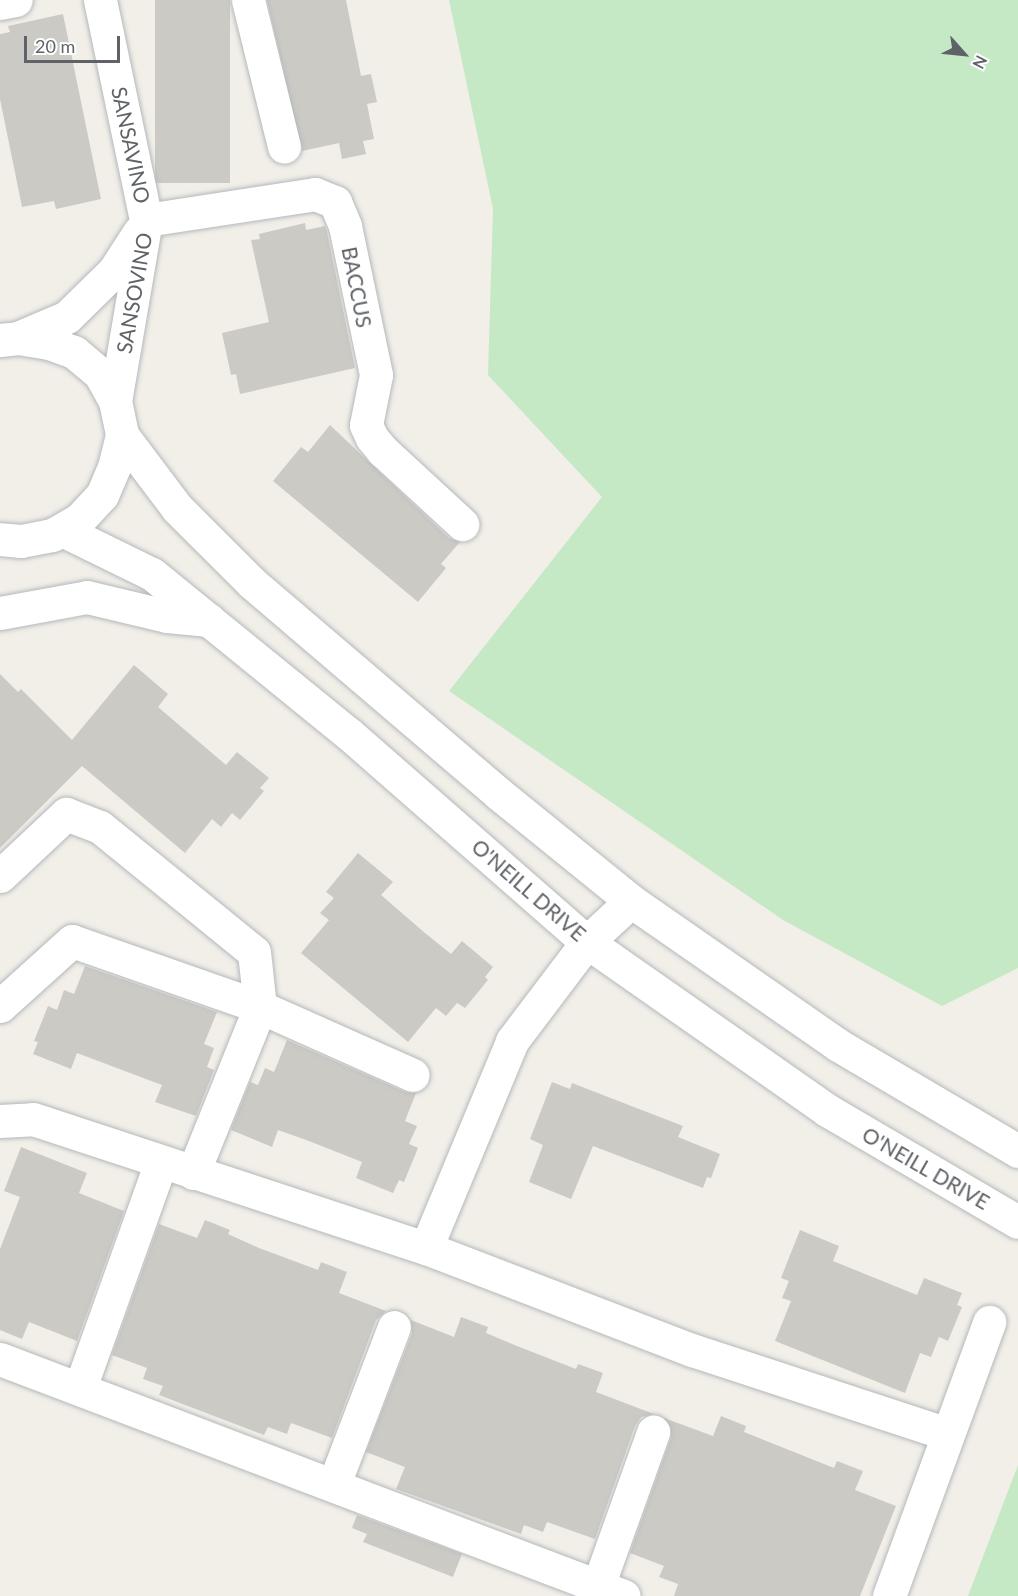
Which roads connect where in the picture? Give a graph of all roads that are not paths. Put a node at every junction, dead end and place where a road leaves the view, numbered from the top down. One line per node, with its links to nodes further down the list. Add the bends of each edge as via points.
1 (16, 0): 4 (street)
2 (100, 0): 6 (street, SANSAVINO)
3 (249, 0): 5 (street)
4 (0, 3)
5 (284, 147)
6 (146, 220): 7 (street, SANSOVINO, via 114,271 67,317); 8 (street, SANSOVINO); 10 (street, BACCUS, via 315,194 335,202 345,226 376,375 366,425 383,451)
7 (9, 339): 8 (street, via 49,343 74,352 100,374)
8 (115, 401): 9 (street)
9 (122, 435): 11 (street, via 102,495 80,519); 16 (street, via 177,508 252,583)
10 (462, 524)
11 (62, 530): 12 (street, via 21,542); 14 (street, O'NEILL DRIVE, via 152,574)
12 (0, 538)
13 (0, 613): 14 (street, via 87,597 167,616)
14 (209, 620): 17 (street, O'NEILL DRIVE, via 349,734)
15 (0, 876): 19 (street, via 66,813 100,827 254,952)
16 (631, 901): 17 (street); 22 (street, via 838,1045)
17 (587, 942): 25 (street, O'NEILL DRIVE, via 827,1110); 26 (street, via 512,1041)
18 (0, 1006): 19 (street, via 72,941)
19 (260, 1007): 20 (street); 24 (street)
20 (413, 1075)
21 (0, 1121): 23 (street, via 33,1119)
22 (1018, 1151)
23 (160, 1162): 24 (street); 30 (street)
24 (193, 1173): 26 (street)
25 (1018, 1222)
26 (426, 1248): 32 (street, via 692,1350)
27 (989, 1322): 32 (street)
28 (394, 1327): 33 (street)
29 (0, 1359): 30 (street)
30 (80, 1388): 33 (street)
31 (653, 1432): 34 (street)
32 (948, 1434): 35 (street)
33 (334, 1484): 34 (street)
34 (611, 1591)
35 (890, 1596)

